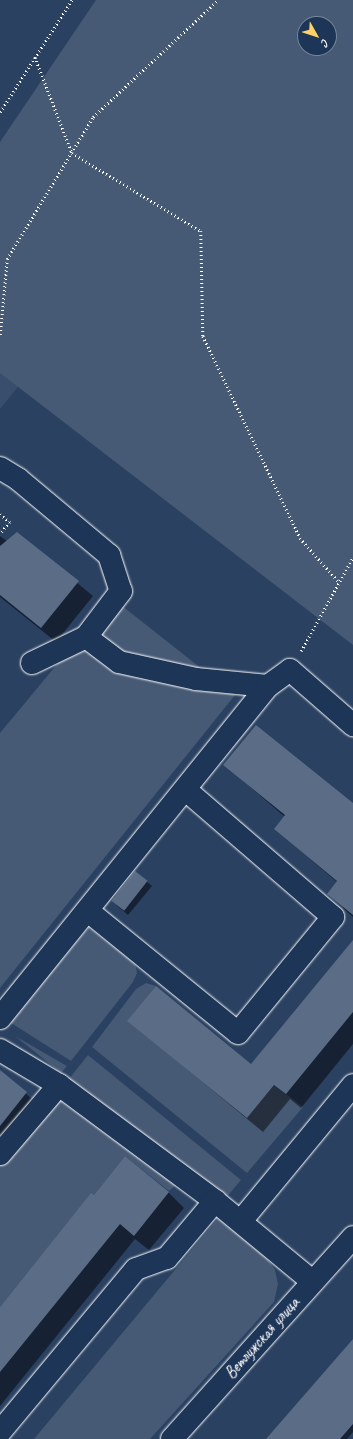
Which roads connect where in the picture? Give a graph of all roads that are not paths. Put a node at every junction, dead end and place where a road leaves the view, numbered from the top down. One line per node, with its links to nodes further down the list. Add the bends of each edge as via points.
1 (0, 468): 2 (main road, via 18,479 109,555 121,591)
2 (86, 637): 3 (main road); 4 (main road, via 119,662 196,679)
3 (32, 662)
4 (268, 686): 5 (main road, via 290,670); 6 (main road)
5 (353, 725)
6 (186, 790): 7 (main road); 7 (main road, via 333,917 238,1033)
7 (88, 911): 8 (main road)
8 (0, 1018)
9 (0, 1050): 10 (main road)
10 (59, 1085): 12 (main road); 13 (main road)
11 (353, 1085): 14 (main road)
12 (0, 1154)
13 (215, 1201): 14 (main road); 17 (main road, via 168,1258 136,1269)
14 (241, 1221): 16 (main road)
15 (353, 1237): 16 (main road, Ветлужская улица)
16 (312, 1281): 18 (main road, Ветлужская улица)
17 (0, 1432)
18 (172, 1439)

